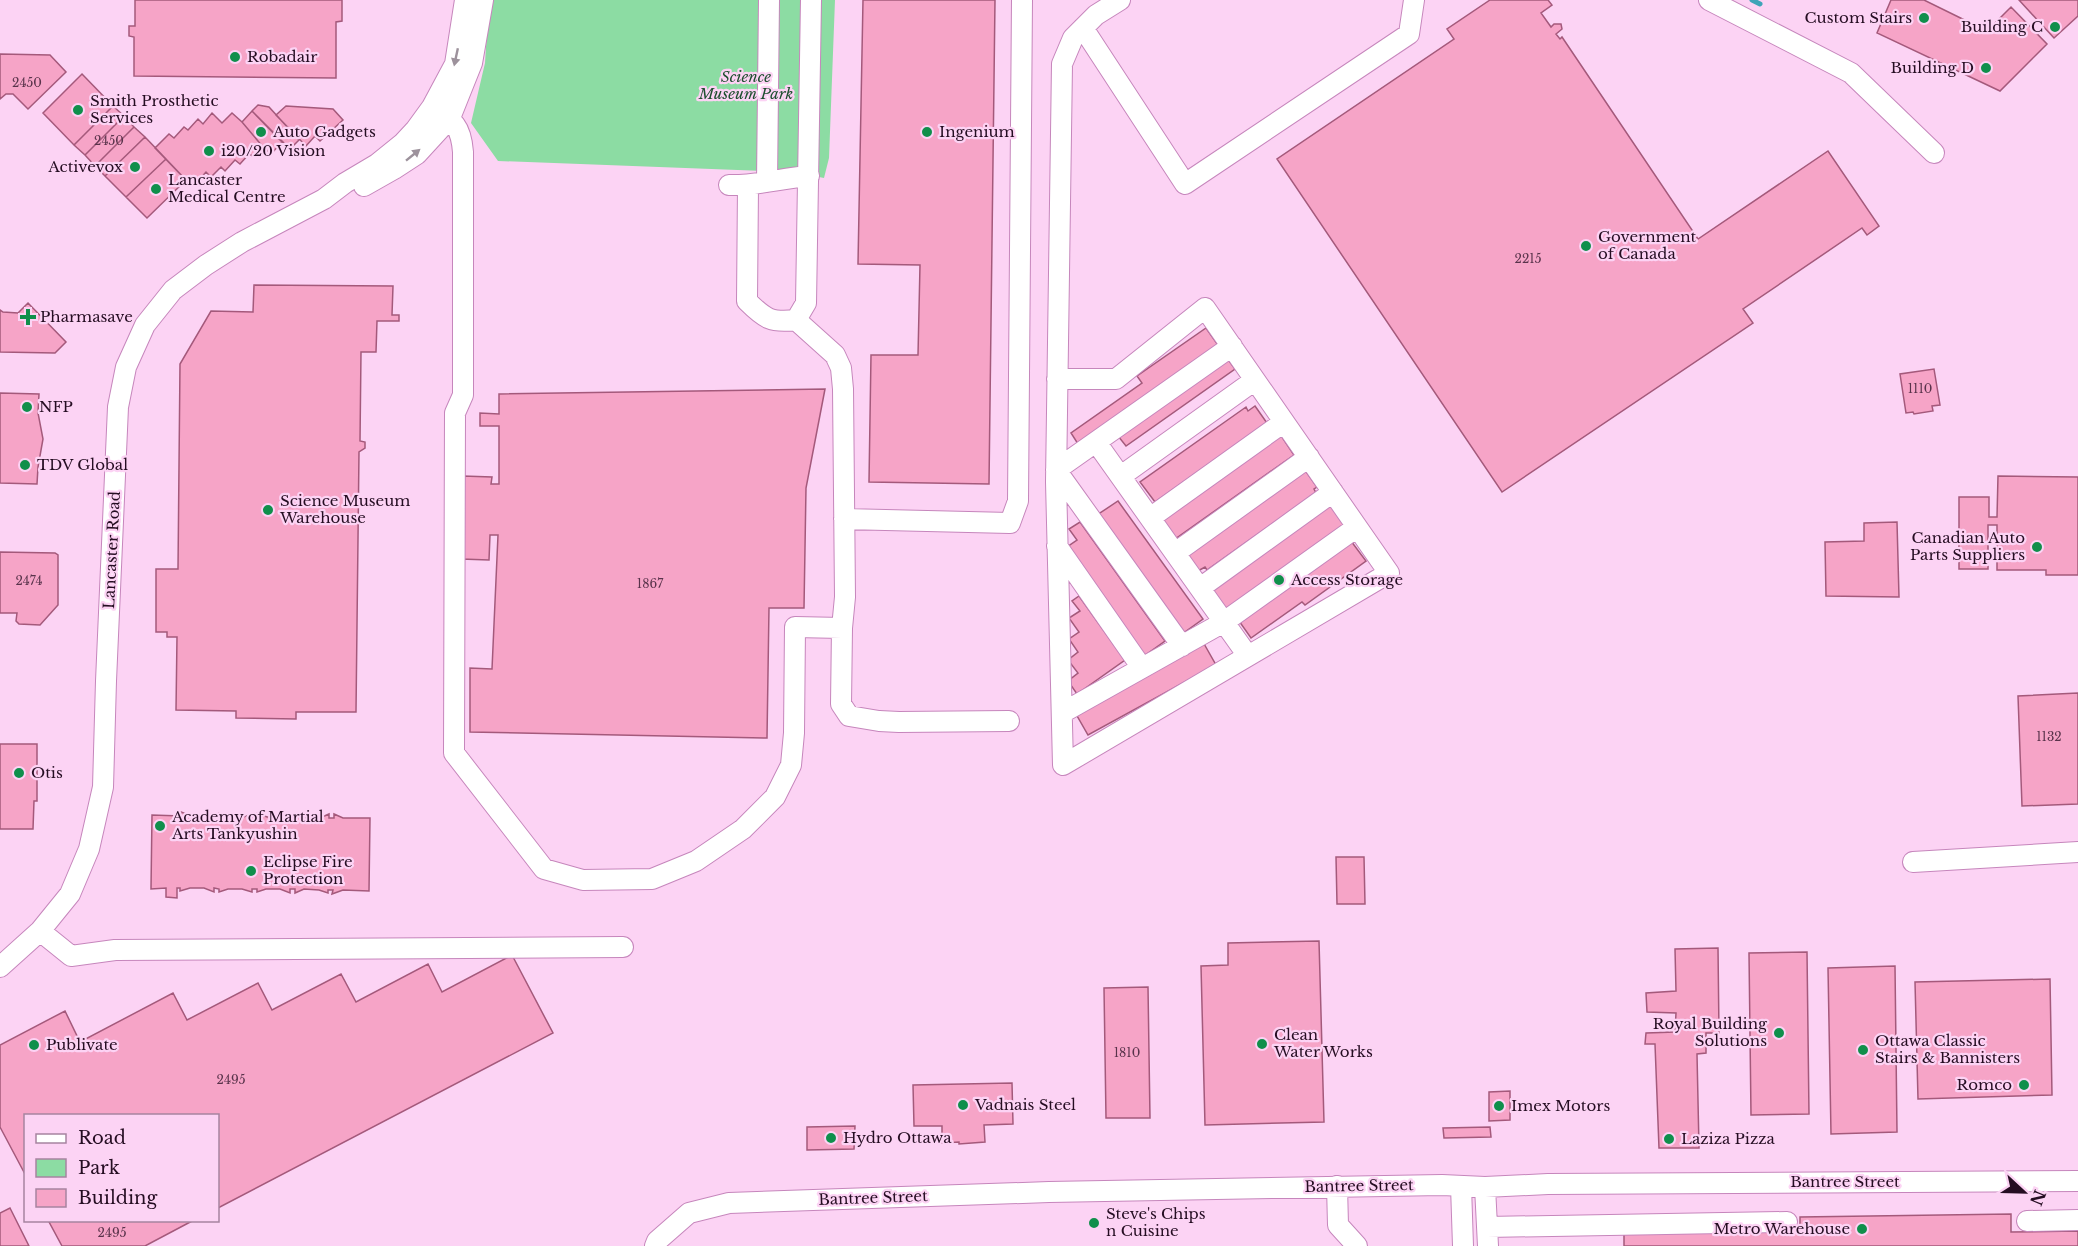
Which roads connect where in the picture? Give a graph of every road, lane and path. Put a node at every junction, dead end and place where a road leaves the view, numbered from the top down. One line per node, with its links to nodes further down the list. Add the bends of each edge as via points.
1 (465, 0): 10 (street, Lancaster Road, one-way to 10, via 455,64)
2 (483, 0): 11 (street, Lancaster Road, via 472,63)
3 (769, 0): 14 (street)
4 (811, 0): 13 (street)
5 (1022, 0): 27 (street, via 1018,501 1010,523)
6 (1120, 0): 9 (street)
7 (1414, 0): 9 (street, via 1409,34 1185,184)
8 (1710, 0): 12 (street, via 1851,73)
9 (1083, 28): 18 (street, via 1072,38 1062,64)
10 (432, 107): 11 (street); 15 (street, Lancaster Road, via 403,143)
11 (450, 118): 15 (street, Lancaster Road, one-way to 11, via 355,191 394,169 417,154); 33 (street, via 462,134 463,176 463,395 455,413 454,753 518,837 544,869 583,880 652,879 696,861 743,829 776,797 791,765 795,627)
12 (1934, 153)
13 (809, 176): 14 (street); 16 (street, via 806,303)
14 (748, 184): 16 (street, via 747,301 762,316)
15 (324, 199): 41 (street, Lancaster Road, via 242,242 173,290 146,324 126,367 118,407 103,787 89,849 70,894)
16 (796, 320): 27 (street, via 835,355 841,368)
17 (1232, 346): 18 (street, via 1205,308 1116,379); 19 (street); 21 (street)
18 (1057, 379): 23 (street)
19 (1255, 380): 20 (street); 24 (street)
20 (1284, 422): 22 (street); 26 (street)
21 (1096, 442): 23 (street); 24 (street)
22 (1309, 457): 25 (street); 30 (street)
23 (1056, 470): 29 (street); 34 (street)
24 (1121, 476): 26 (street)
25 (1333, 492): 28 (street); 31 (street)
26 (1150, 518): 30 (street)
27 (844, 519): 33 (street)
28 (1357, 527): 32 (street); 35 (street, via 1389,573)
29 (1057, 546): 36 (street); 37 (street)
30 (1175, 553): 31 (street)
31 (1200, 588): 32 (street)
32 (1224, 622): 34 (street); 35 (street)
33 (842, 628): 38 (street, via 841,704 849,716 889,721)
34 (1182, 646): 36 (street)
35 (1248, 656): 37 (street, via 1064,765)
36 (1142, 668): 37 (street)
37 (1062, 713)
38 (1009, 721)
39 (2078, 852): 40 (street)
40 (1913, 862)
41 (40, 931): 42 (street, via 71,956 115,950); 43 (street, Lancaster Road)
42 (624, 946)
43 (0, 967)
44 (2078, 1181): 47 (street, Bantree Street)
45 (1337, 1186): 46 (street, Bantree Street); 51 (street); 53 (street, Bantree Street, via 729,1203 690,1213)
46 (1461, 1186): 47 (street, Bantree Street); 56 (street)
47 (1485, 1187): 52 (street)
48 (2078, 1220): 49 (street)
49 (2027, 1221)
50 (1787, 1222): 52 (street)
51 (1338, 1225): 54 (street); 55 (street)
52 (1488, 1236)
53 (655, 1246)
54 (1339, 1246)
55 (1357, 1246)
56 (1463, 1246)

